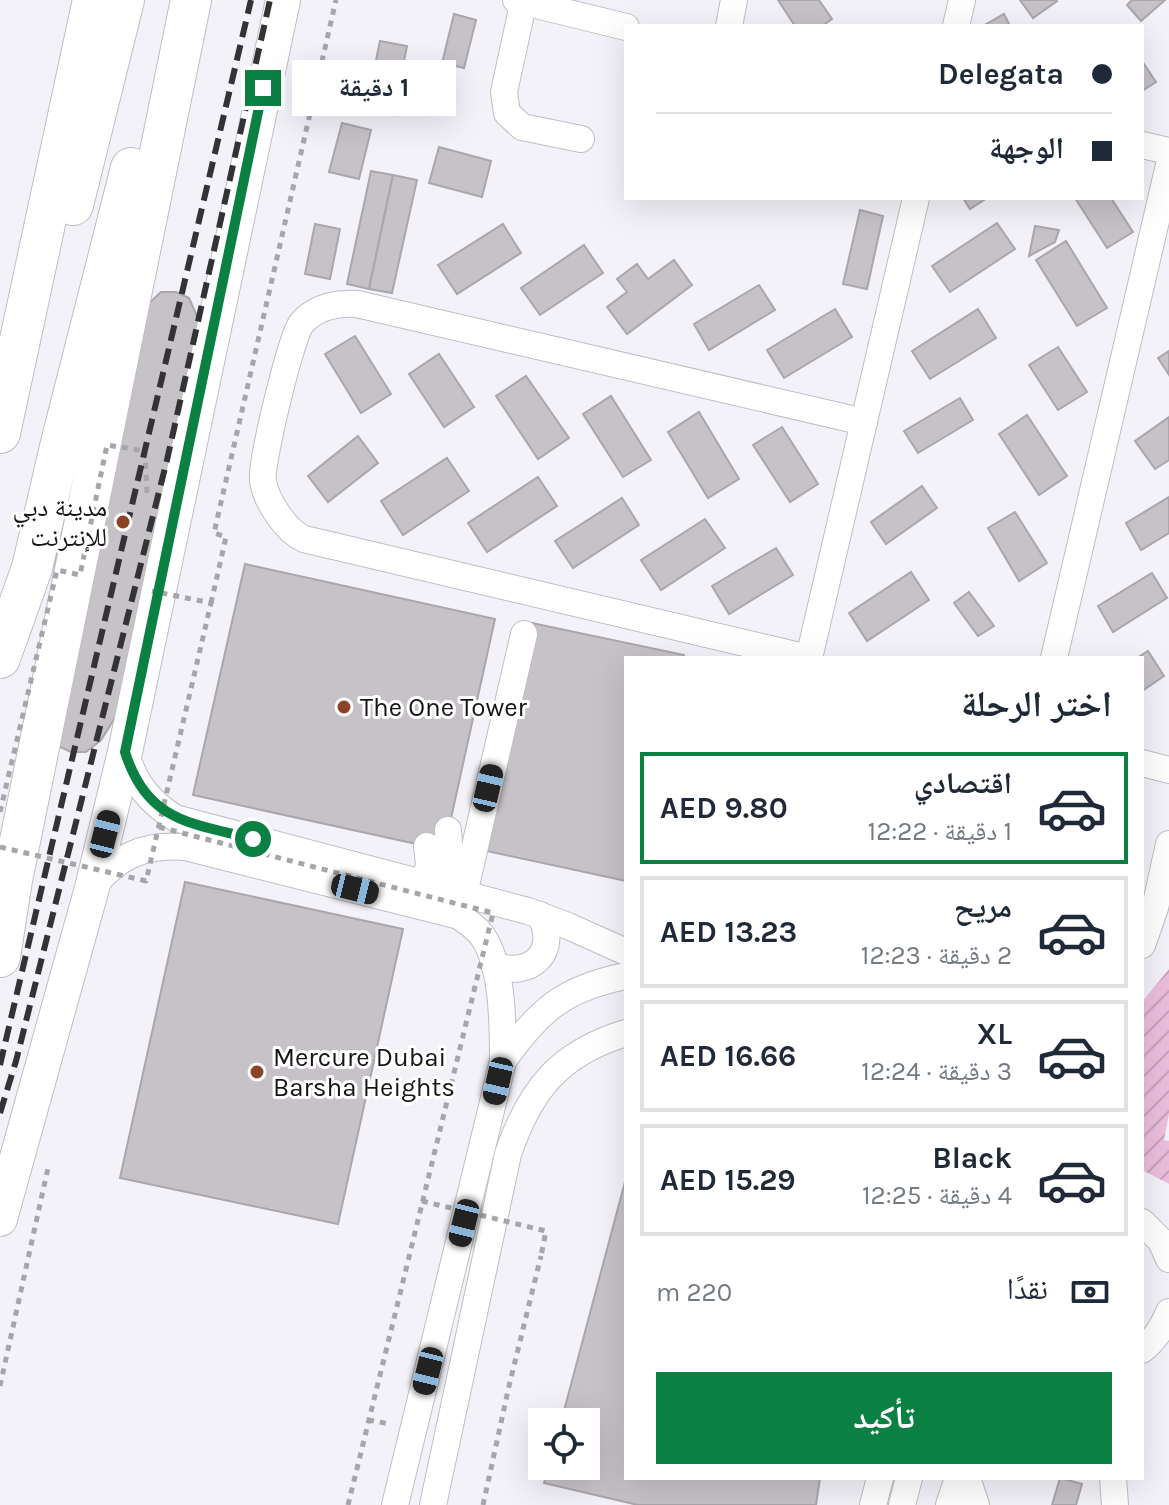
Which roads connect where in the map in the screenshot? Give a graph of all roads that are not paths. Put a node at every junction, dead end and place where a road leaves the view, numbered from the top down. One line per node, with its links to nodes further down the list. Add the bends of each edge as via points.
1 (93, 0): 17 (highway)
2 (124, 0): 17 (highway, via 79,185 65,229)
3 (175, 0): 24 (highway, via 32,568)
4 (191, 0): 35 (highway)
5 (734, 0): 9 (street)
6 (962, 0): 10 (street)
7 (521, 1): 11 (street); 12 (street, via 504,92 507,113 522,127)
8 (283, 3): 25 (main road)
9 (729, 24)
10 (956, 24)
11 (624, 27)
12 (581, 139)
13 (1144, 145): 14 (street)
14 (1169, 151)
15 (1169, 165): 23 (street)
16 (916, 200): 18 (street)
17 (26, 310): 19 (highway)
18 (864, 422): 21 (street, via 357,304 314,312 294,334 262,480 294,535); 22 (street)
19 (0, 433)
20 (524, 634): 31 (street)
21 (801, 656)
22 (809, 656)
23 (1054, 656)
24 (0, 658)
25 (125, 752): 30 (main road); 31 (street, via 142,791 175,818)
26 (1144, 764): 27 (street)
27 (1169, 770)
28 (438, 838): 31 (street, via 450,859)
29 (1169, 844): 33 (street)
30 (92, 888): 36 (street, via 105,870 142,849 185,847 459,916 483,936); 42 (main road)
31 (445, 889): 32 (street)
32 (540, 915): 34 (street); 36 (street, via 547,942 533,964 506,970)
33 (1144, 939)
34 (624, 951)
35 (0, 957)
36 (494, 965): 39 (street)
37 (624, 976): 39 (street, via 596,981 559,1000 527,1027)
38 (624, 1034): 53 (street, via 570,1059 542,1086 521,1118 508,1154)
39 (503, 1061): 52 (street)
40 (1144, 1214): 41 (street)
41 (1169, 1218)
42 (0, 1219)
43 (1144, 1224): 44 (street)
44 (1169, 1259)
45 (1167, 1322): 46 (street)
46 (1144, 1348)
47 (879, 1480): 54 (street)
48 (908, 1480): 55 (street)
49 (957, 1480): 56 (street)
50 (968, 1480): 57 (street)
51 (1113, 1480): 58 (street)
52 (395, 1505)
53 (433, 1505)
54 (873, 1505)
55 (902, 1505)
56 (949, 1505)
57 (976, 1505)
58 (1115, 1505)

